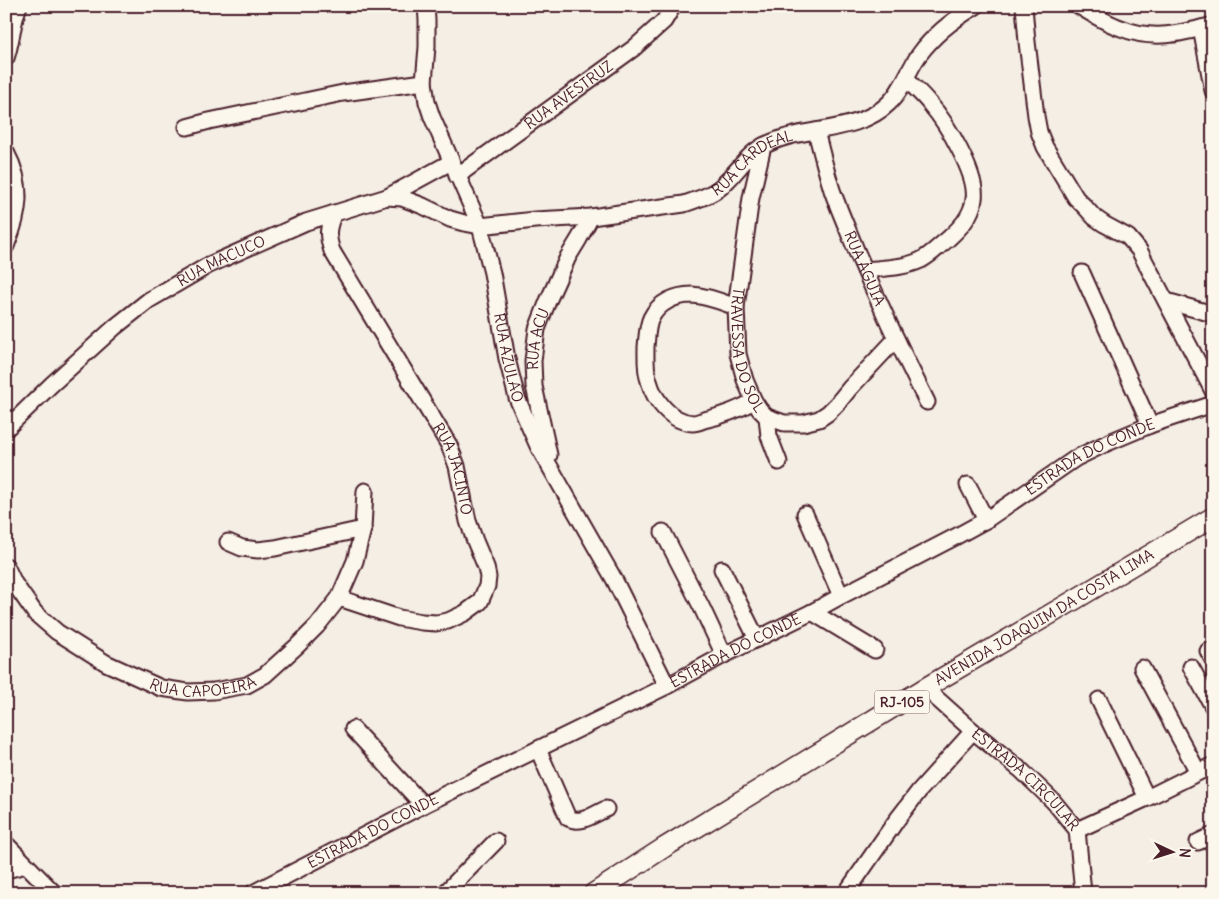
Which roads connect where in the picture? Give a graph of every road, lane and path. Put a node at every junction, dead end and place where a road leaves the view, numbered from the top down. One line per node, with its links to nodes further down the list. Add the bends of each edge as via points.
1 (18, 6): 8 (street)
2 (426, 6): 10 (street, RUA AZULAO)
3 (673, 6): 17 (street, RUA AVESTRUZ, via 664,20 634,48)
4 (976, 6): 9 (street, RUA CARDEAL, via 941,29 918,55)
5 (1024, 6): 25 (street, via 1036,116 1045,147 1084,207 1104,224 1128,237 1139,250)
6 (1079, 6): 7 (street, via 1120,28 1144,35 1168,36)
7 (1207, 27): 11 (street)
8 (6, 58)
9 (906, 79): 13 (street, RUA CARDEAL, via 878,113); 23 (street, via 946,126 964,159 975,197 965,222 921,260)
10 (424, 82): 12 (street, via 343,93); 16 (street, RUA AZULAO, via 432,118)
11 (1213, 91)
12 (187, 127)
13 (816, 131): 14 (street, RUA CARDEAL); 23 (street, RUA ÁGUIA, via 832,189)
14 (763, 146): 20 (street, RUA CARDEAL, via 715,192 699,199); 26 (street, TRAVESSA DO SOL, via 751,198)
15 (6, 152): 22 (street, via 16,179 18,209)
16 (451, 162): 17 (street, RUA AZULAO); 18 (street)
17 (457, 176): 21 (street, RUA AZULAO)
18 (387, 197): 19 (street, RUA MACUCO); 21 (street, RUA MACUCO, via 402,198 450,219)
19 (334, 213): 35 (street, RUA MACUCO, via 209,265 149,300 58,378); 49 (street, RUA JACINTO, via 328,228 332,251 449,445 457,466 468,521 488,577 480,602 448,621 436,623 399,618)
20 (591, 217): 21 (street, RUA CARDEAL); 37 (street, RUA ACU, via 568,257 537,329 534,386)
21 (480, 226): 37 (street, RUA AZULAO, via 517,398)
22 (6, 246)
23 (865, 270): 28 (street, RUA ÁGUIA)
24 (1082, 274): 34 (street)
25 (1166, 301): 27 (street); 29 (street)
26 (736, 307): 30 (street, TRAVESSA DO SOL, via 738,354); 30 (street, via 692,295 667,301 656,309 650,319 645,364 657,400 680,420 694,423)
27 (1213, 314)
28 (896, 339): 31 (street, RUA ÁGUIA); 33 (street, TRAVESSA DO SOL, via 837,404 819,419 784,423)
29 (1213, 391)
30 (754, 401): 33 (street, TRAVESSA DO SOL)
31 (927, 402)
32 (1213, 404): 34 (street, ESTRADA DO CONDE)
33 (767, 417): 36 (street, via 769,436)
34 (1150, 425): 42 (street, ESTRADA DO CONDE, via 1076,458)
35 (6, 429)
36 (780, 462)
37 (553, 472): 56 (street, RUA AZULAO, via 614,579)
38 (968, 485): 42 (street)
39 (365, 491): 43 (street, RUA CAPOEIRA)
40 (805, 514): 48 (street)
41 (1213, 517): 57 (main road, AVENIDA JOAQUIM DA COSTA LIMA / RJ-105)
42 (986, 520): 48 (street, ESTRADA DO CONDE)
43 (363, 529): 45 (street, via 258,550); 49 (street, RUA CAPOEIRA, via 355,561)
44 (663, 532): 53 (street)
45 (228, 542)
46 (6, 566): 49 (street, RUA CAPOEIRA, via 35,613 57,632 106,663 162,688 188,692 214,691 247,684 265,675 304,640)
47 (722, 570): 51 (street)
48 (841, 596): 50 (street, ESTRADA DO CONDE)
49 (339, 598)
50 (812, 612): 51 (street, ESTRADA DO CONDE); 52 (street)
51 (757, 640): 53 (street, ESTRADA DO CONDE)
52 (876, 650)
53 (724, 655): 56 (street, ESTRADA DO CONDE)
54 (1191, 667): 59 (street)
55 (1142, 668): 64 (street)
56 (667, 686): 62 (street, ESTRADA DO CONDE)
57 (925, 688): 61 (street, ESTRADA CIRCULAR); 78 (main road, AVENIDA JOAQUIM DA COSTA LIMA / RJ-105)
58 (1099, 700): 65 (street)
59 (1213, 707)
60 (353, 728): 66 (street)
61 (972, 731): 68 (street, ESTRADA CIRCULAR, via 1022,770); 79 (street, via 919,791)
62 (538, 749): 66 (street, ESTRADA DO CONDE); 67 (street, via 568,818 581,821)
63 (1213, 765): 64 (street)
64 (1198, 772): 65 (street)
65 (1147, 798): 68 (street)
66 (424, 805): 76 (street, ESTRADA DO CONDE)
67 (606, 808)
68 (1077, 830): 80 (street, ESTRADA CIRCULAR)
69 (1213, 835): 71 (street)
70 (496, 841): 77 (street)
71 (1198, 842)
72 (6, 844): 73 (street)
73 (26, 865): 74 (street); 75 (street)
74 (6, 870)
75 (54, 893)
76 (253, 893)
77 (445, 893)
78 (594, 893)
79 (846, 893)
80 (1083, 893)

